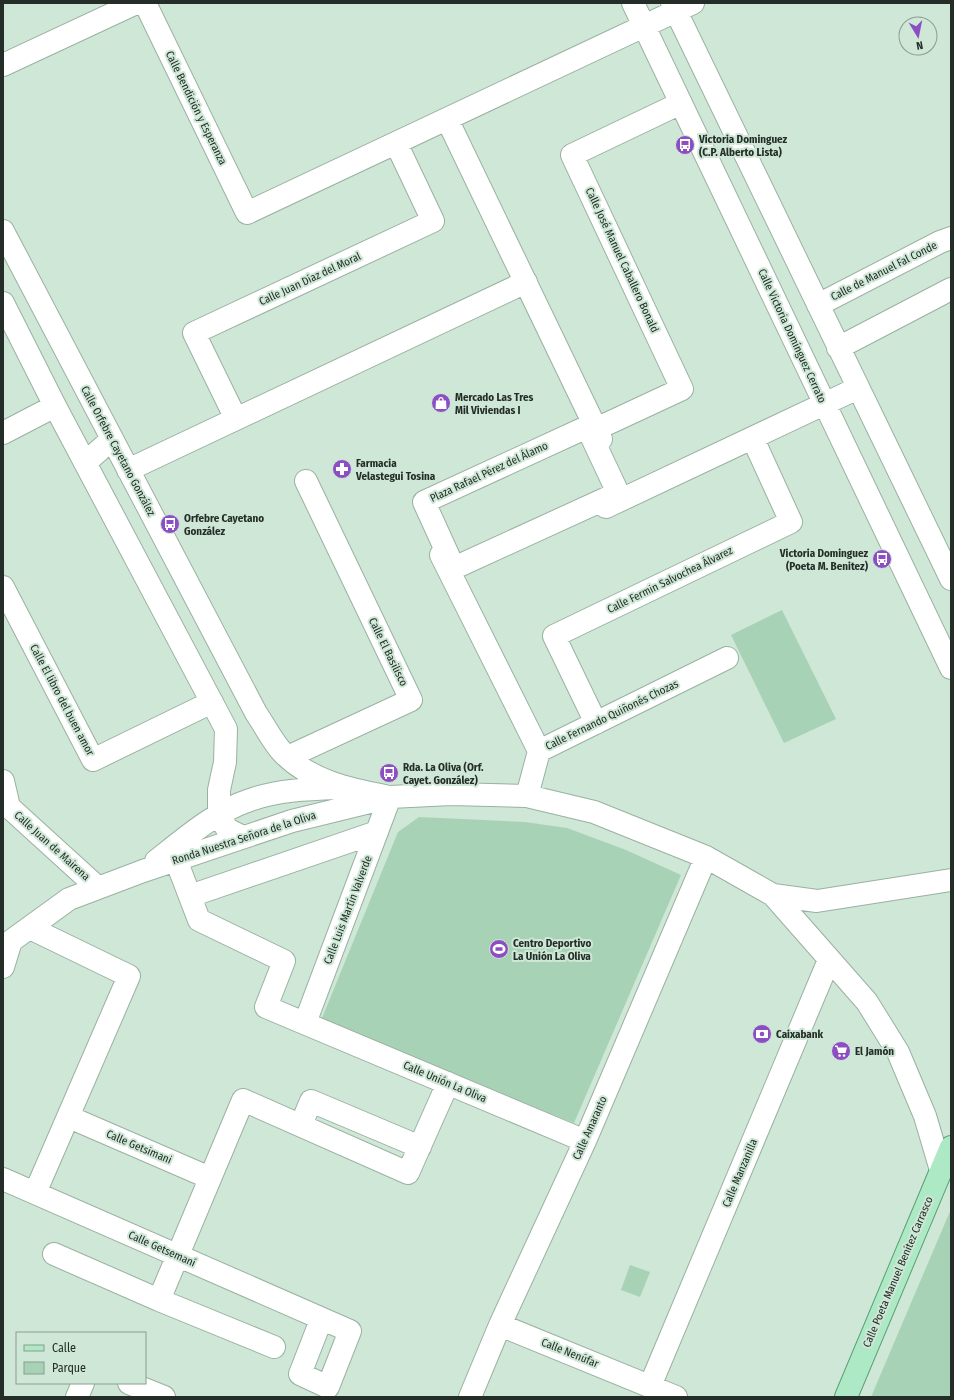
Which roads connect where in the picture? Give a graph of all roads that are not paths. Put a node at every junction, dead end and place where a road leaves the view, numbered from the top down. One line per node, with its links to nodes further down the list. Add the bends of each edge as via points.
1 (136, 3): 6 (street)
2 (145, 3): 9 (street, Calle Bendición y Esperanza, via 247,213)
3 (633, 3): 5 (street, Calle Victoria Domínguez Cerrato)
4 (681, 6): 5 (street); 15 (street)
5 (644, 26): 7 (street, Calle Victoria Domínguez Cerrato); 8 (street)
6 (3, 66)
7 (681, 103): 18 (street, Calle Victoria Domínguez Cerrato); 21 (street, Calle José Manuel Caballero Bonald, via 572,155 682,389)
8 (447, 119): 9 (street); 12 (street)
9 (396, 143): 20 (street, Calle Juan Díaz del Moral, via 433,221 194,333)
10 (3, 230): 23 (street, Calle Orfebre Cayetano González)
11 (951, 238): 15 (street, Calle de Manuel Fal Conde)
12 (526, 282): 20 (street); 21 (street)
13 (951, 289): 16 (street)
14 (3, 303): 19 (street)
15 (818, 305): 16 (street)
16 (838, 348): 17 (street)
17 (858, 388): 18 (street); 31 (street)
18 (824, 404): 24 (street); 34 (street, Calle Victoria Domínguez Cerrato)
19 (55, 406): 22 (street); 25 (street)
20 (236, 419): 26 (street)
21 (594, 423): 29 (street); 30 (street, via 414,498)
22 (3, 433)
23 (112, 439): 25 (street); 26 (street, Calle Orfebre Cayetano González)
24 (753, 439): 29 (street); 36 (street, Calle Fermin Salvochea Álvarez, via 791,522 554,636)
25 (85, 463): 28 (street)
26 (131, 476): 28 (street); 38 (street, Calle Orfebre Cayetano González, via 256,713)
27 (306, 481): 38 (street, Calle El Basilisco, via 411,700)
28 (99, 489): 35 (street)
29 (623, 494): 29 (street, Plaza Rafael Pérez del Álamo, via 587,427 424,502 454,568); 30 (street)
30 (452, 580): 37 (street)
31 (951, 580)
32 (3, 587): 35 (street, Calle El libro del buen amor, via 93,760)
33 (727, 658): 36 (street, Calle Fernando Quiñonés Chozas)
34 (951, 668)
35 (212, 702): 44 (street, via 226,728 225,762 219,790)
36 (596, 723): 37 (street, Calle Fernando Quiñonés Chozas)
37 (539, 751): 42 (street, Calle Fernando Quiñonés Chozas)
38 (286, 755): 40 (street, via 305,771); 41 (street)
39 (3, 781): 52 (street, Calle Juan de Mairena, via 9,807)
40 (345, 788): 41 (street); 43 (street)
41 (294, 790): 44 (street, via 250,800); 45 (street)
42 (527, 796): 43 (street, Ronda Nuestra Señora de la Oliva, via 451,794); 48 (street, Ronda Nuestra Señora de la Oliva, via 594,812)
43 (390, 797): 45 (street, Ronda Nuestra Señora de la Oliva); 46 (street, Calle Luis Martín Valverde)
44 (219, 815): 47 (street, via 226,829); 50 (street, via 205,822)
45 (292, 821): 47 (street, Ronda Nuestra Señora de la Oliva)
46 (377, 832): 54 (street); 59 (street, Calle Luis Martín Valverde)
47 (243, 837): 49 (street, Ronda Nuestra Señora de la Oliva)
48 (706, 857): 53 (street, Ronda Nuestra Señora de la Oliva); 62 (street, Calle Amaranto)
49 (176, 860): 50 (street, Ronda Nuestra Señora de la Oliva); 54 (street)
50 (143, 871): 52 (street, Ronda Nuestra Señora de la Oliva)
51 (951, 880): 53 (street, via 817,901)
52 (97, 887): 55 (street, Ronda Nuestra Señora de la Oliva, via 69,899)
53 (773, 895): 57 (street, Ronda Nuestra Señora de la Oliva)
54 (190, 896): 59 (street, Calle Unión La Oliva, via 199,920 284,961 266,1007)
55 (30, 928): 56 (street, Ronda Nuestra Señora de la Oliva); 61 (street, via 129,976)
56 (7, 938): 58 (street, Ronda Nuestra Señora de la Oliva)
57 (829, 960): 64 (street, Ronda Nuestra Señora de la Oliva, via 867,1002 898,1052 925,1116); 76 (street, Calle Manzanilla)
58 (3, 967)
59 (305, 1023): 60 (street, Calle Unión La Oliva)
60 (448, 1083): 62 (street, Calle Unión La Oliva); 65 (street, via 408,1173 243,1100)
61 (68, 1117): 65 (street, Calle Getsimani); 67 (street)
62 (585, 1141): 72 (street, Calle Amaranto)
63 (951, 1147): 64 (main road, Calle Poeta Manuel Benítez Carrasco)
64 (941, 1170): 80 (main road, Calle Poeta Manuel Benítez Carrasco)
65 (210, 1178): 69 (street)
66 (3, 1179): 67 (street, Calle Getsemaní)
67 (36, 1193): 69 (street, Calle Getsemaní)
68 (54, 1254): 70 (street)
69 (178, 1256): 70 (street); 71 (street, Calle Getsemaní)
70 (159, 1300): 73 (street)
71 (321, 1320)
72 (500, 1325): 76 (street, Calle Nenúfar); 79 (street, Calle Amaranto)
73 (274, 1347)
74 (82, 1384): 77 (street)
75 (132, 1384): 78 (street)
76 (653, 1392)
77 (76, 1397)
78 (164, 1397)
79 (470, 1397)
80 (846, 1397)

